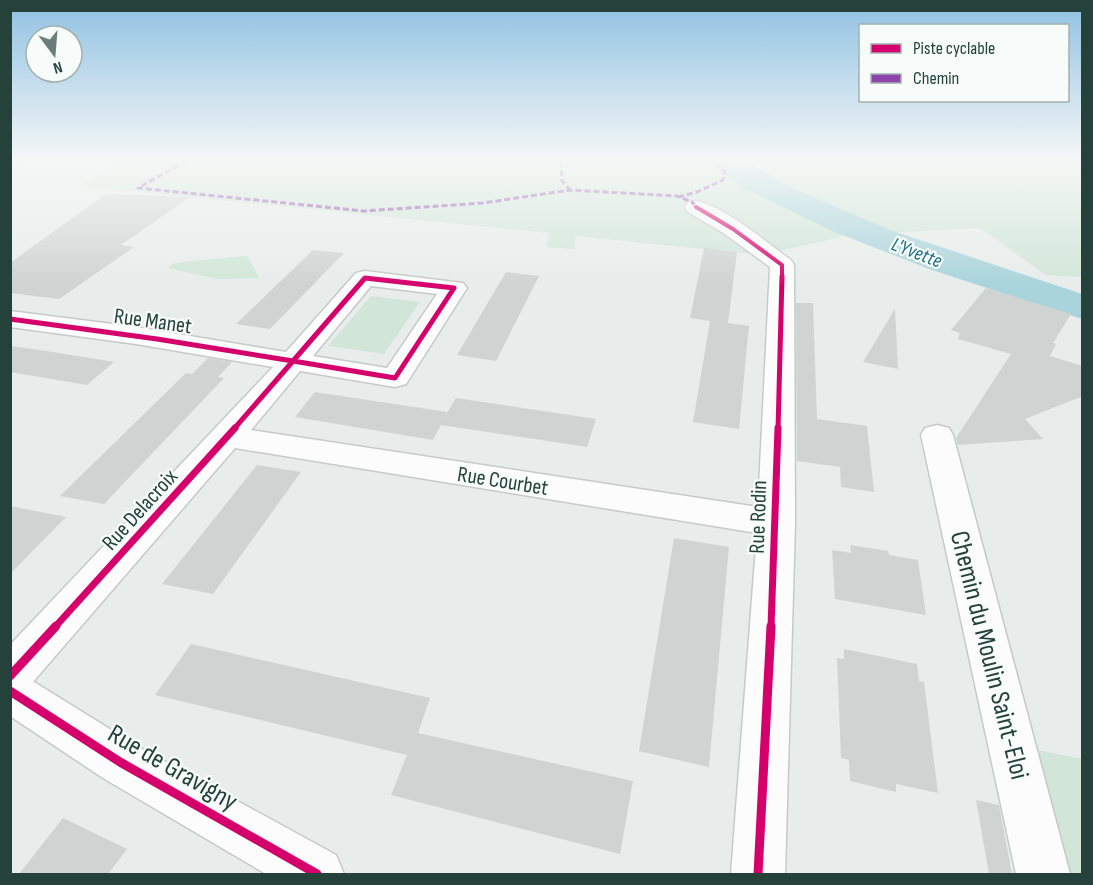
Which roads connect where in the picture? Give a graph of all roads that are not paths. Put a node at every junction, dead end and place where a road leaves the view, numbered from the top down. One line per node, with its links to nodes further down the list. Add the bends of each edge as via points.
1 (696, 207): 6 (street, Rue Rodin, via 782,265)
2 (10, 319): 3 (street, Rue Manet)
3 (290, 362): 3 (street, Rue Delacroix, via 395,378 454,288 365,278); 5 (street, Rue Delacroix)
4 (937, 435): 11 (street, Chemin du Moulin Saint-Eloi)
5 (230, 436): 6 (street, Rue Courbet); 7 (street, Rue Delacroix)
6 (776, 523): 10 (street, Rue Rodin)
7 (10, 676)
8 (10, 691): 9 (street, Rue de Gravigny, via 120,762)
9 (317, 874)
10 (758, 874)
11 (1043, 874)

